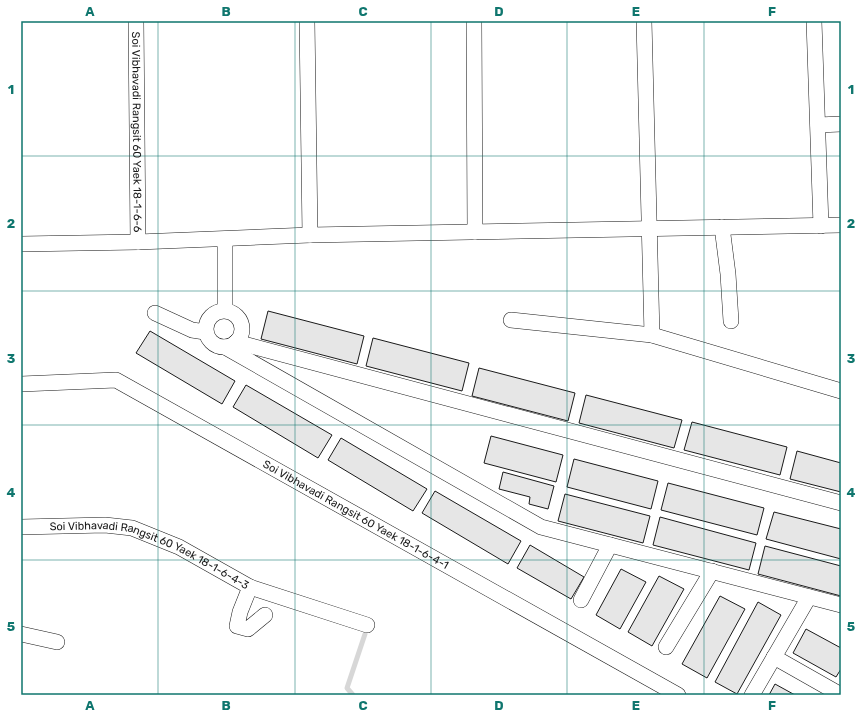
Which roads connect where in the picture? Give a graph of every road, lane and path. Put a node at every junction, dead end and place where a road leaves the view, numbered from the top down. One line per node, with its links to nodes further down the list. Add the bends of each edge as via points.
1 (136, 21): 15 (street, Soi Vibhavadi Rangsit 60 Yaek 18-1-6-6)
2 (307, 21): 13 (street)
3 (474, 21): 12 (street)
4 (644, 21): 11 (street)
5 (814, 21): 6 (street)
6 (818, 124): 7 (street); 9 (street)
7 (841, 124)
8 (841, 225): 9 (street)
9 (821, 226): 10 (street)
10 (722, 227): 11 (street); 20 (street)
11 (648, 228): 12 (street); 22 (street)
12 (475, 232): 13 (street)
13 (310, 235): 14 (street)
14 (224, 239): 15 (street); 17 (street)
15 (138, 242): 16 (street)
16 (21, 244)
17 (225, 310): 21 (street, via 209,318); 23 (street, via 232,312 241,322 241,336)
18 (155, 313): 21 (street, via 192,330)
19 (511, 320): 22 (street)
20 (731, 321)
21 (205, 332): 23 (street, via 208,340 214,345)
22 (652, 335): 25 (street)
23 (231, 345): 26 (street); 28 (street, via 541,527)
24 (21, 384): 40 (street, Soi Vibhavadi Rangsit 60 Yaek 18-1-6-4-1, via 116,380)
25 (841, 391)
26 (841, 503)
27 (21, 527): 30 (street, Soi Vibhavadi Rangsit 60 Yaek 18-1-6-4-3, via 132,528 178,547)
28 (610, 545): 29 (street); 32 (street)
29 (712, 571): 31 (street); 38 (street)
30 (250, 587): 34 (street, Soi Vibhavadi Rangsit 60 Yaek 18-1-6-4-3, via 237,626 248,629); 35 (street)
31 (809, 597): 33 (street); 39 (street)
32 (581, 600)
33 (841, 605)
34 (265, 615)
35 (367, 625)
36 (21, 634): 37 (street)
37 (57, 642)
38 (666, 647)
39 (774, 657): 41 (street); 42 (street)
40 (678, 695)
41 (752, 695)
42 (841, 695)

